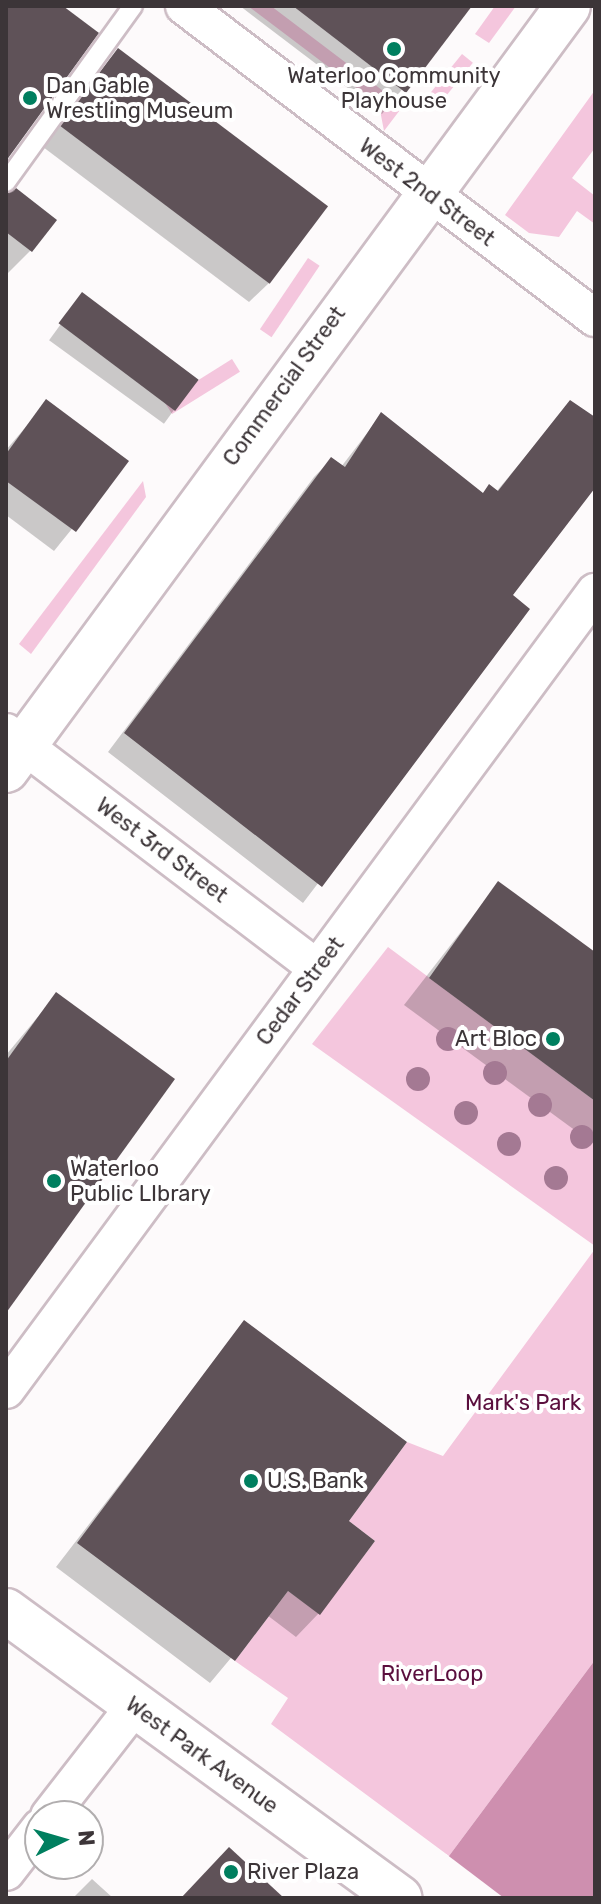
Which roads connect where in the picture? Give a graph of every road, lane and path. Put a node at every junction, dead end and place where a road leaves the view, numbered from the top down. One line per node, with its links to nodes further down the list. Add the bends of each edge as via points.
1 (133, 6): 4 (lane)
2 (184, 6): 5 (street, West 2nd Street)
3 (568, 6): 5 (street, Commercial Street)
4 (6, 182)
5 (425, 192): 6 (street, West 2nd Street); 8 (street, Commercial Street)
6 (595, 318)
7 (595, 592): 9 (street, Cedar Street)
8 (12, 749): 9 (street, West 3rd Street)
9 (317, 968): 10 (street, Cedar Street)
10 (6, 1390)
11 (6, 1611): 12 (street, West Park Avenue)
12 (134, 1707): 13 (street); 16 (street, West Park Avenue)
13 (61, 1800)
14 (24, 1849): 15 (street)
15 (6, 1872)
16 (399, 1898)

